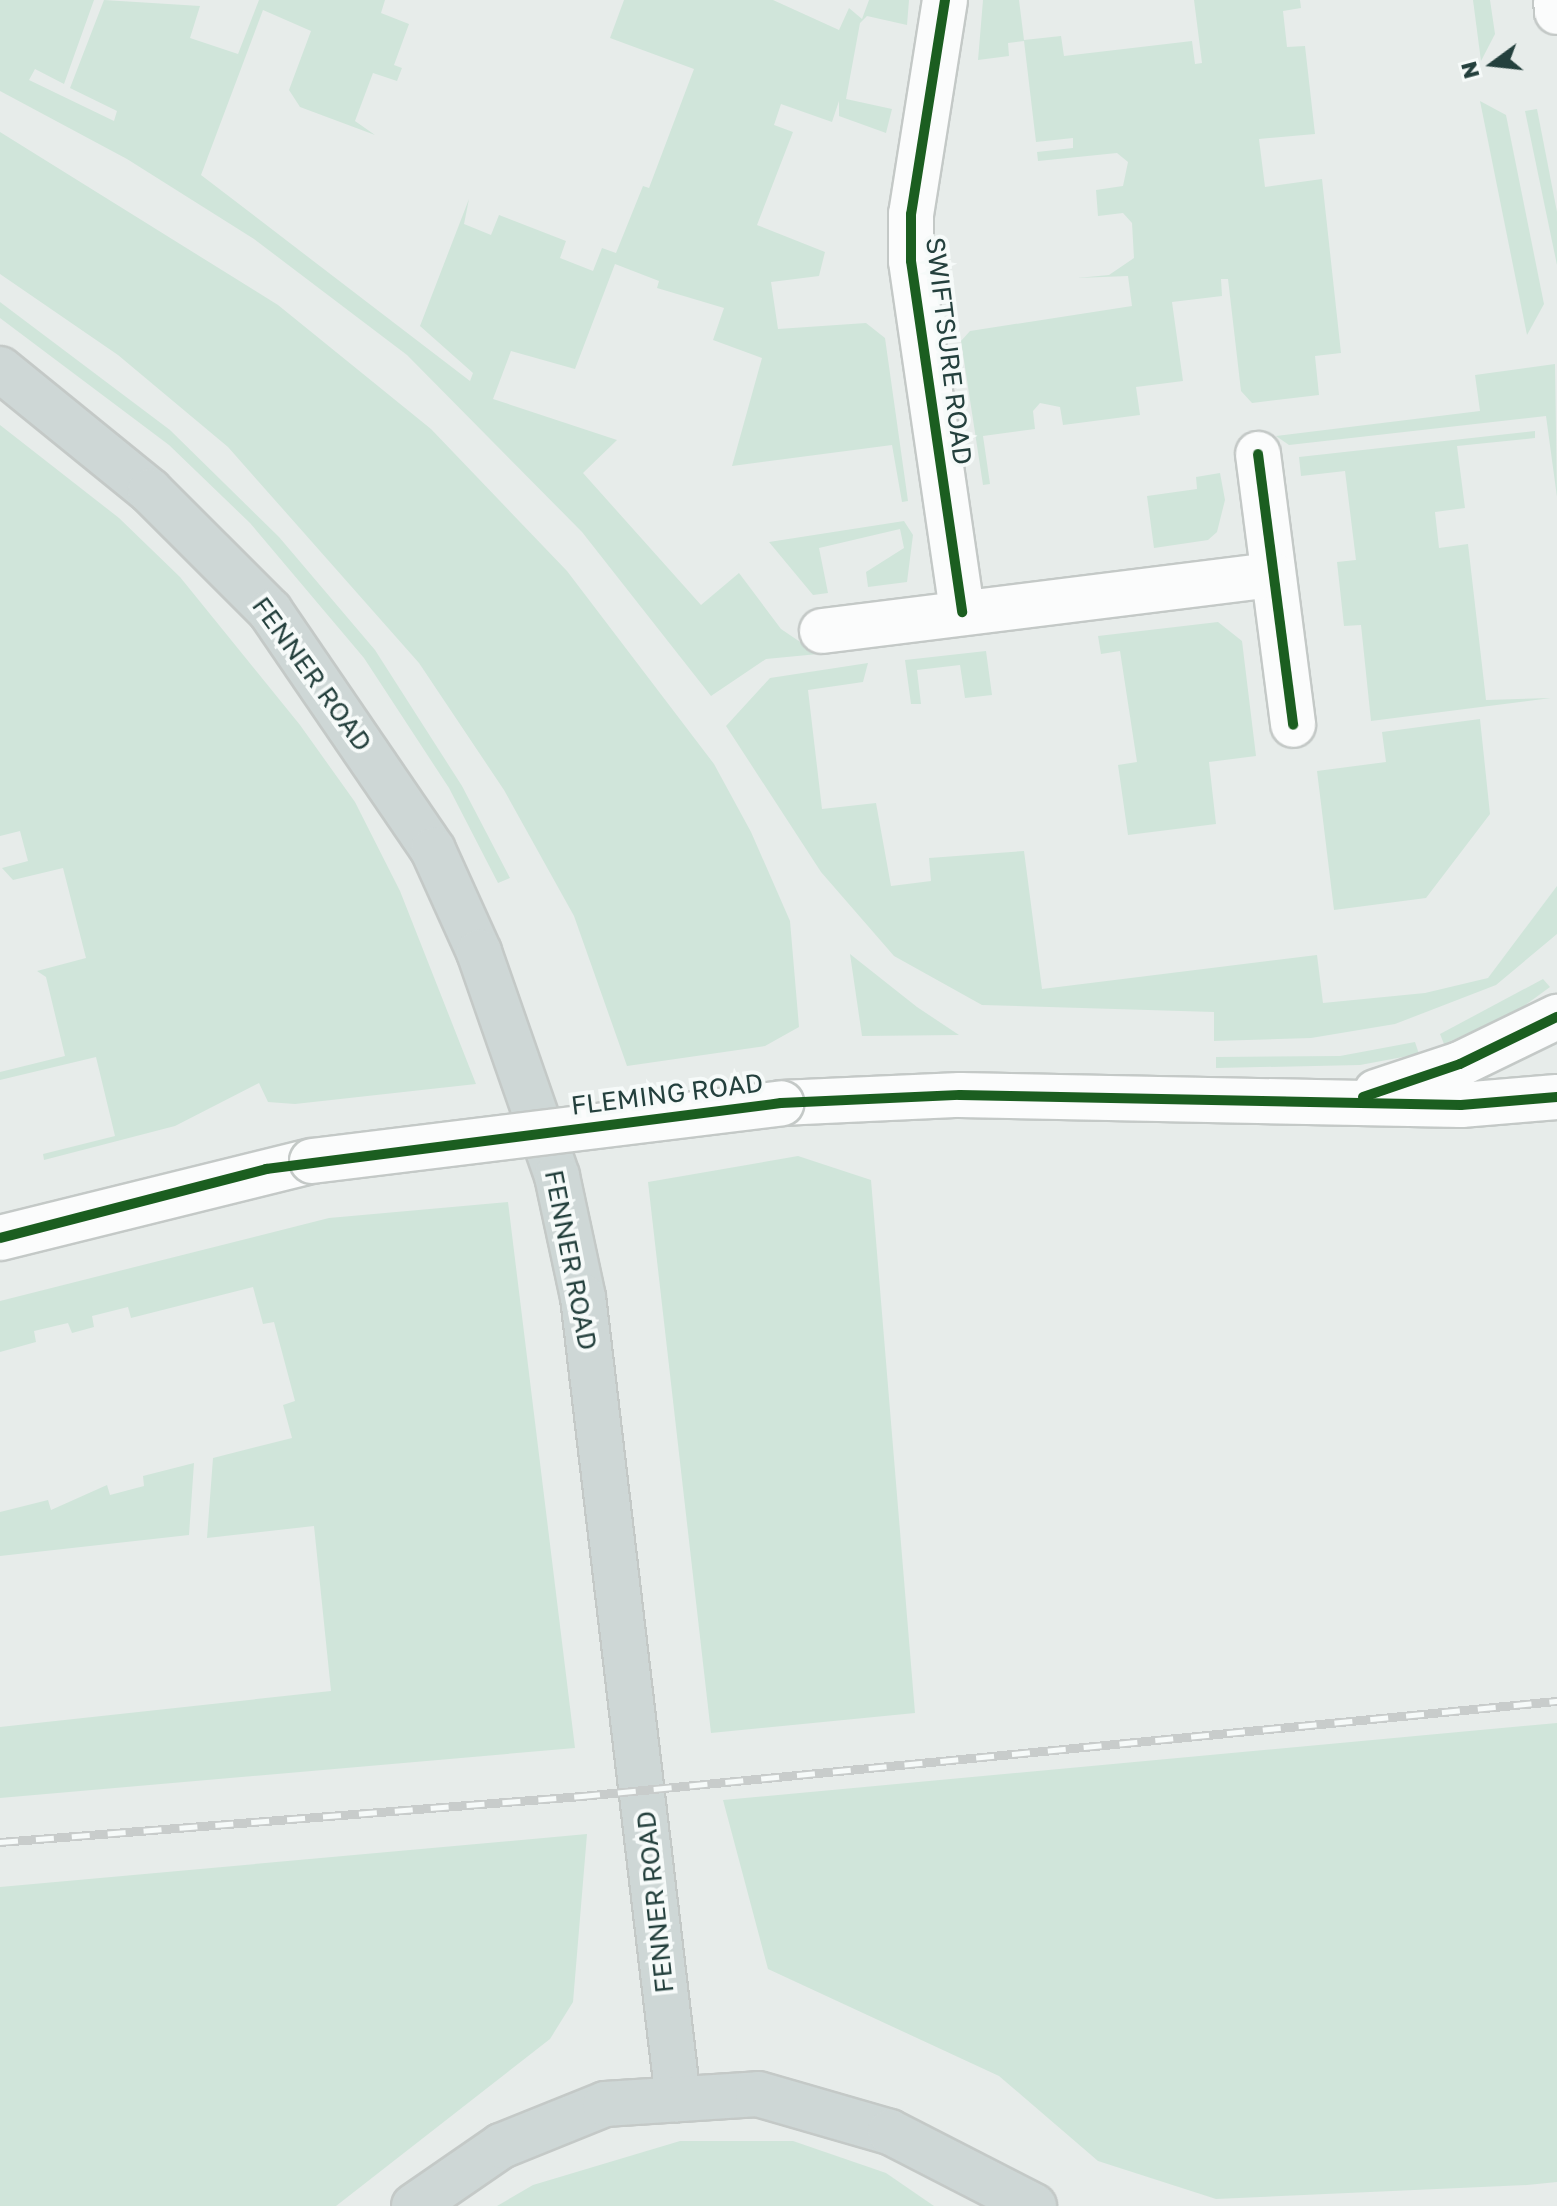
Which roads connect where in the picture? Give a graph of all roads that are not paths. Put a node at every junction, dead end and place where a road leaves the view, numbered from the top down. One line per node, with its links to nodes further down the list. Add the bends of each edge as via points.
1 (945, 0): 7 (street, SWIFTSURE ROAD, via 911,214 911,261)
2 (1556, 0): 3 (street)
3 (1557, 12)
4 (0, 369): 14 (main road, FENNER ROAD, via 150,491 270,611 433,850 479,952 557,1176 583,1297)
5 (1258, 454): 6 (street)
6 (1273, 575): 7 (street); 9 (street)
7 (962, 612): 8 (street)
8 (822, 631)
9 (1293, 725)
10 (1557, 1017): 12 (street, FLEMING ROAD, via 1460,1064)
11 (1557, 1097): 12 (street, FLEMING ROAD, via 1461,1105)
12 (1351, 1101): 13 (street, FLEMING ROAD, bridge, via 960,1095 781,1103 312,1161)
13 (0, 1238)
14 (678, 2099): 15 (main road, via 758,2094 825,2111 890,2132); 16 (main road, via 605,2104 548,2123 450,2177)
15 (996, 2197): 17 (main road)
16 (414, 2206)
17 (1034, 2206)

